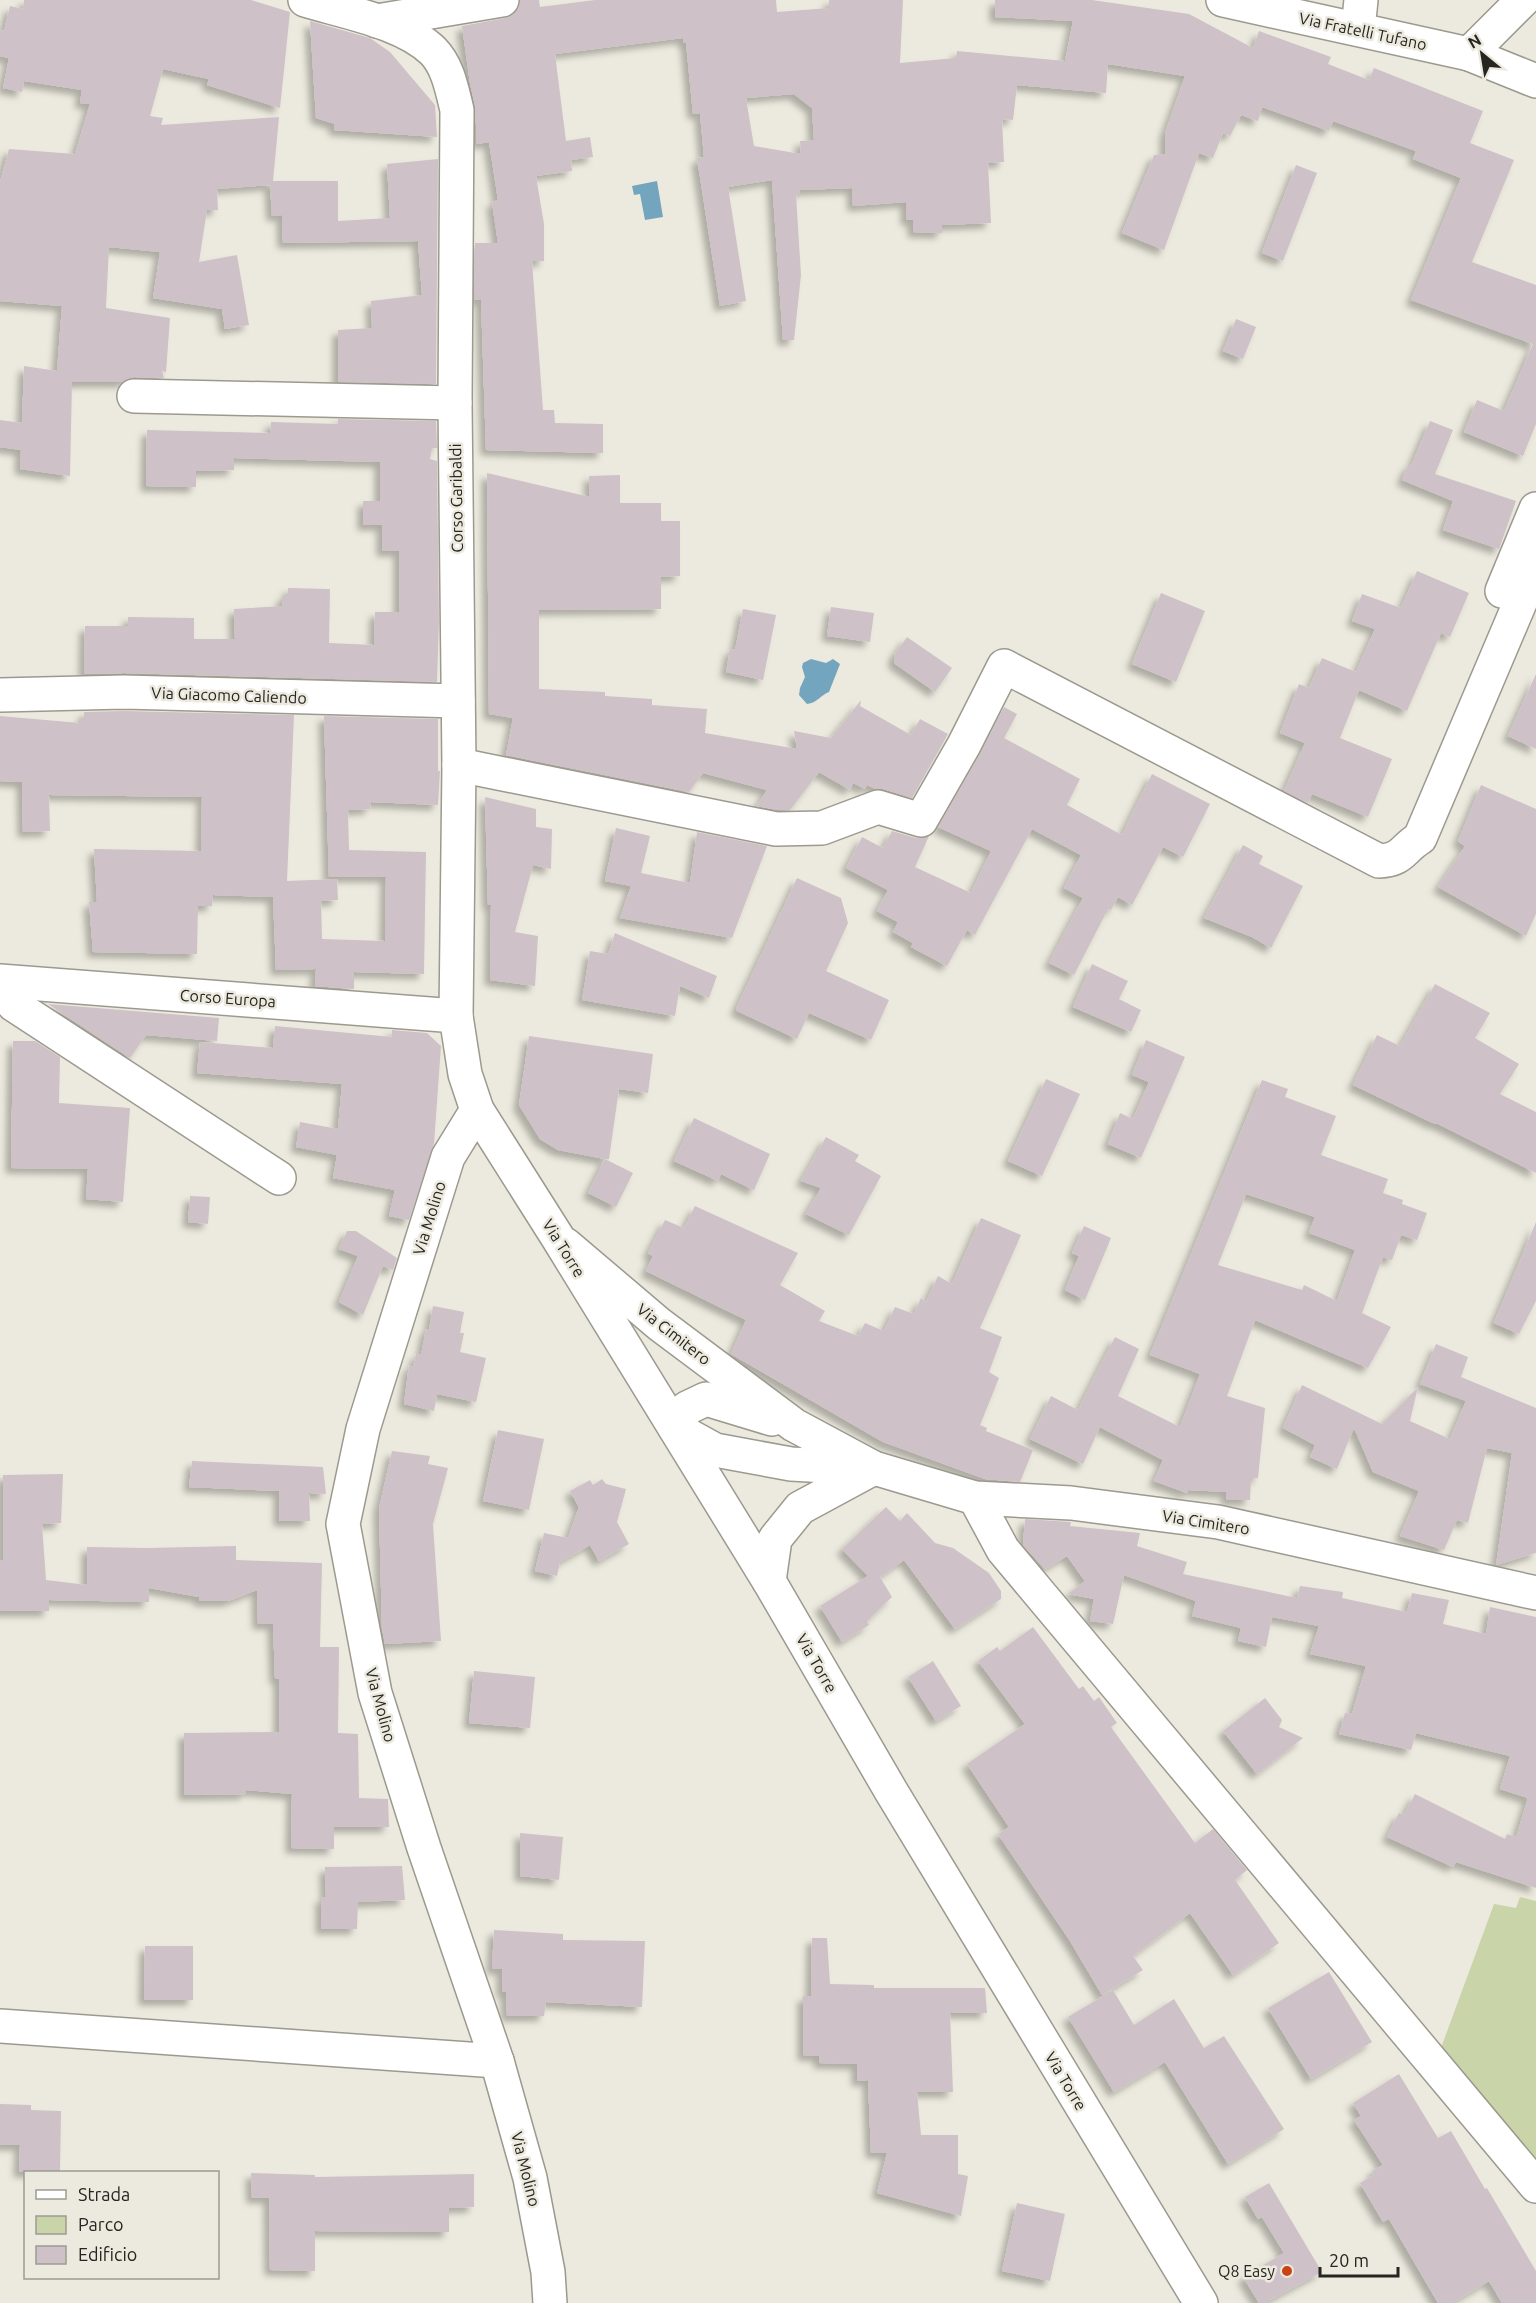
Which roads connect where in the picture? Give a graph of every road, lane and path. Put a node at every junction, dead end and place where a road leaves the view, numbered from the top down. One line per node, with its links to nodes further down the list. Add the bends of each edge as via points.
1 (305, 0): 6 (street, Corso Garibaldi)
2 (502, 0): 6 (street)
3 (1223, 0): 5 (street, Via Fratelli Tufano)
4 (1523, 0): 7 (street)
5 (1360, 15): 7 (street, Via Fratelli Tufano)
6 (375, 21): 10 (street, Corso Garibaldi, via 410,34 434,52 448,74 458,110)
7 (1469, 54): 8 (street, Via Fratelli Tufano)
8 (1536, 81)
9 (134, 396): 10 (street)
10 (455, 403): 14 (street, Corso Garibaldi)
11 (1536, 510): 16 (street, via 1402,832)
12 (1536, 565): 16 (street, via 1420,837)
13 (0, 695): 14 (street, Via Giacomo Caliendo, via 124,692)
14 (458, 701): 15 (street, Corso Garibaldi)
15 (459, 765): 16 (street, via 776,829 822,828 878,807 921,820 1004,666 1379,861 1401,856); 18 (street, Corso Garibaldi)
16 (1405, 847)
17 (0, 982): 18 (street, Corso Europa); 20 (street, via 14,1005)
18 (456, 1016): 19 (street, Via Torre, via 465,1074)
19 (477, 1110): 21 (street, Via Torre); 29 (street, Via Molino, via 448,1157 363,1429 343,1524 375,1693)
20 (279, 1178)
21 (558, 1238): 22 (street, Via Cimitero, via 659,1324); 23 (street, Via Torre)
22 (794, 1425): 23 (street, Via Cimitero, via 706,1399 687,1408); 24 (street, Via Cimitero)
23 (675, 1428): 24 (street, Via Cimitero, via 715,1450 790,1464); 26 (street, Via Torre)
24 (874, 1468): 25 (street, Via Cimitero); 26 (street, via 800,1508 775,1539)
25 (975, 1498): 27 (street, Via Cimitero, via 1071,1503 1218,1522); 30 (street, via 1004,1550)
26 (769, 1581): 32 (street, Via Torre, via 891,1791)
27 (1536, 1593)
28 (0, 2026): 29 (street)
29 (497, 2061): 31 (street, Via Molino, via 530,2178)
30 (1536, 2186)
31 (550, 2303)
32 (1201, 2303)

